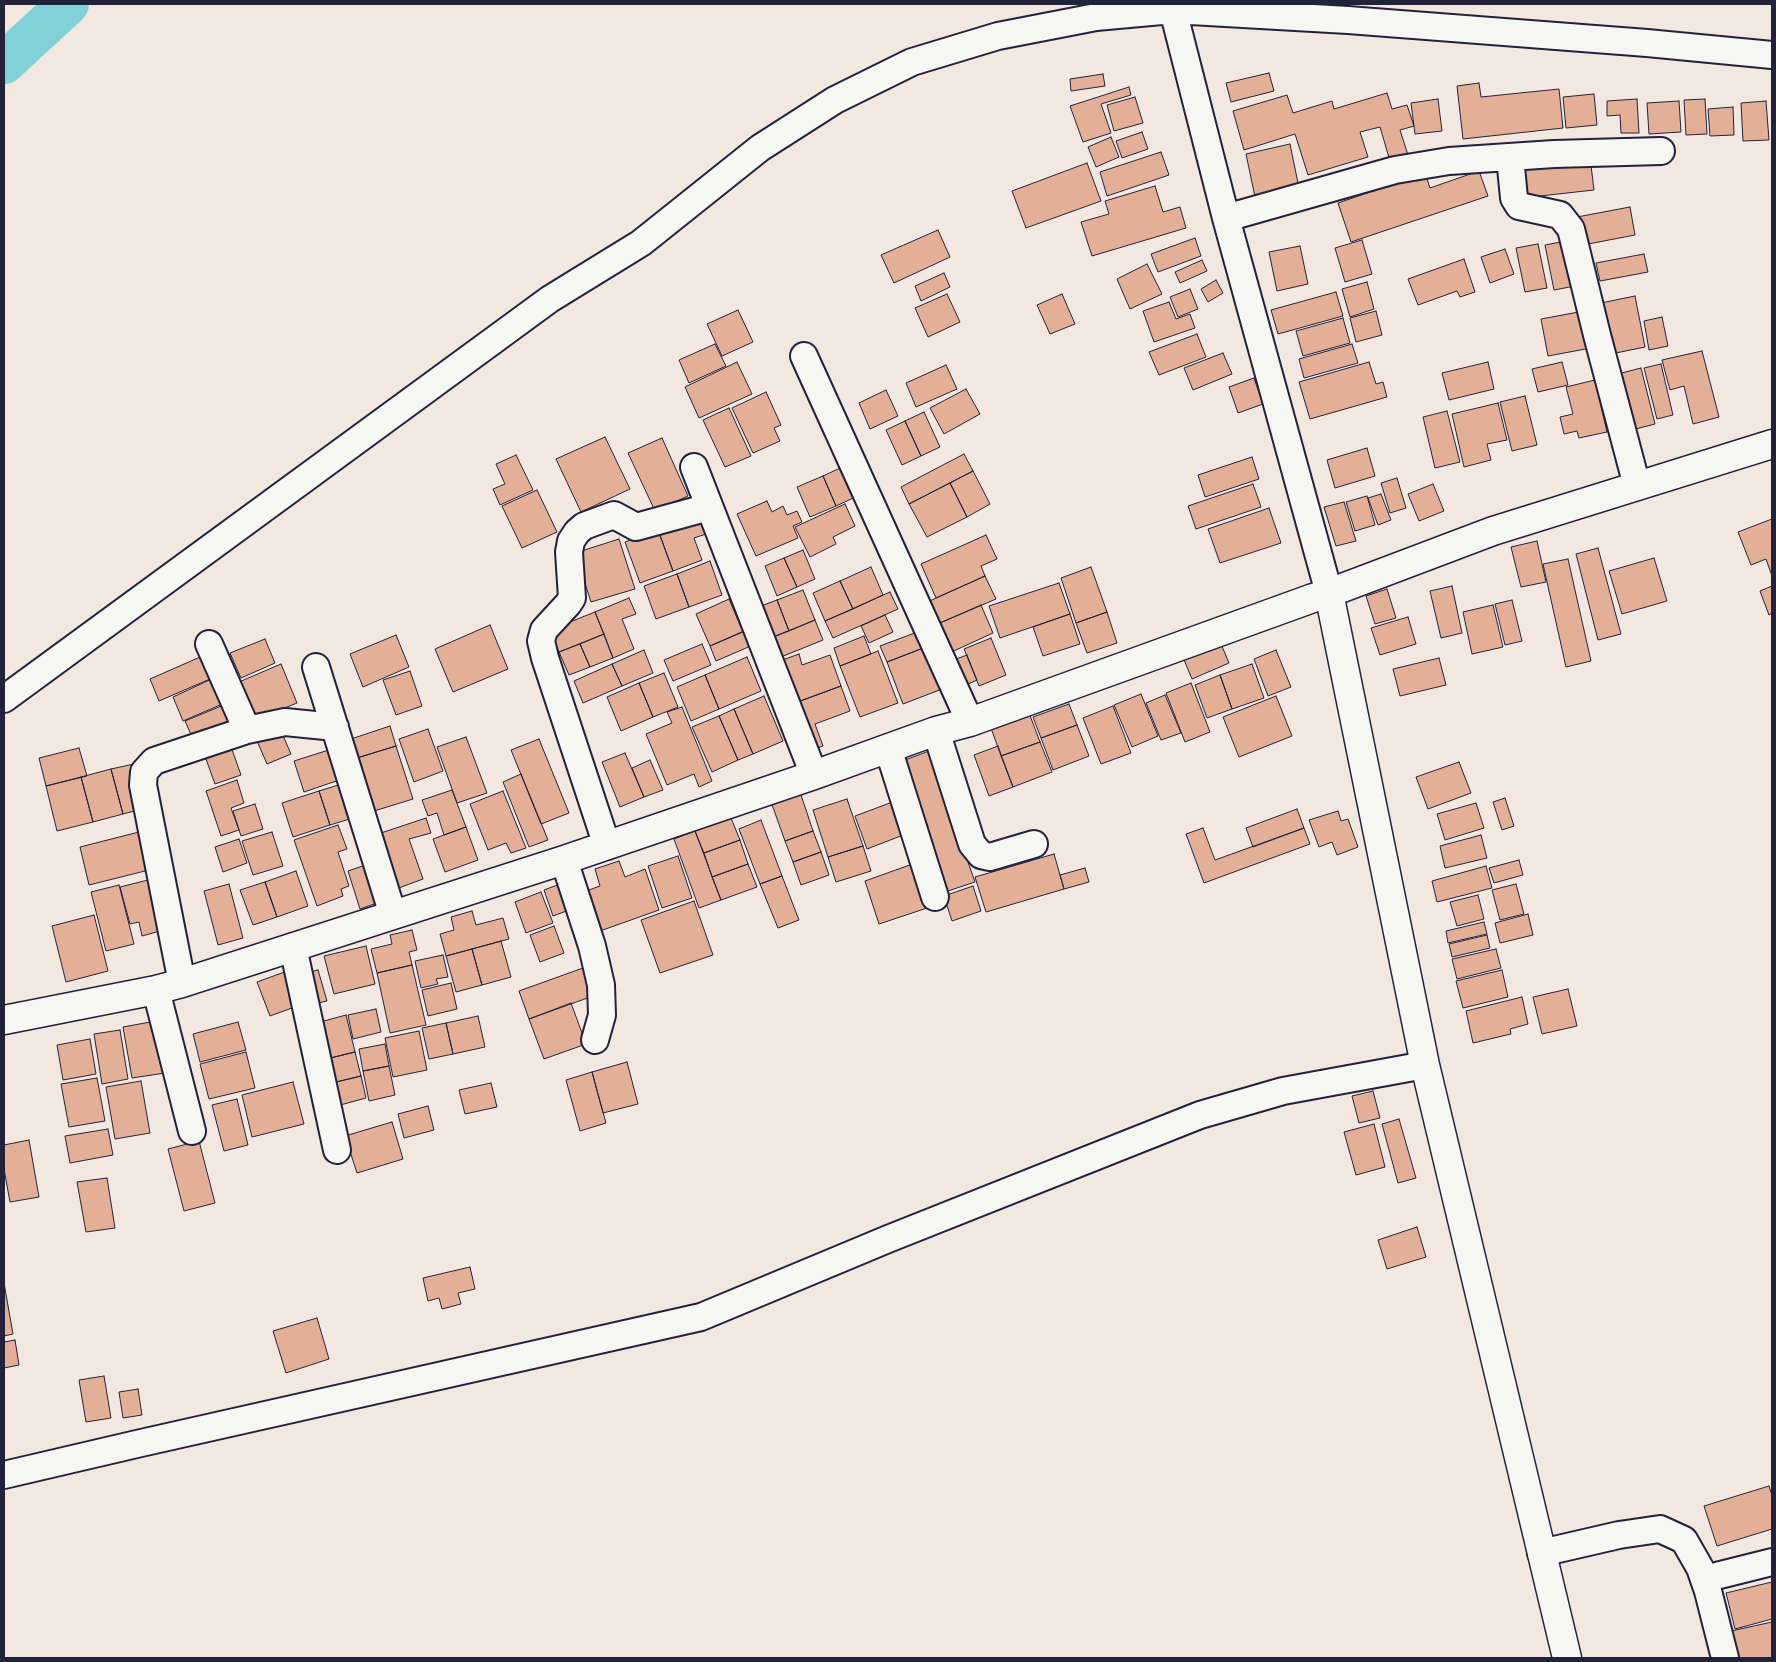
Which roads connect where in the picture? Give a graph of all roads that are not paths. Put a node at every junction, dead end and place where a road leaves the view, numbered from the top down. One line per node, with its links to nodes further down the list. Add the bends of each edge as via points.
1 (1173, 10): 2 (street, via 1348,20); 5 (street); 14 (street, via 1096,17 998,36 912,62 835,100 760,148 641,243 550,300)
2 (1772, 56)
3 (1661, 151): 4 (street)
4 (1510, 157): 5 (street, via 1449,161 1395,170); 9 (street, via 1514,198 1519,206 1560,215 1571,229)
5 (1226, 218): 11 (street)
6 (804, 356): 15 (street)
7 (1772, 444): 9 (main road)
8 (694, 467): 10 (street)
9 (1637, 486): 11 (main road, via 1493,531)
10 (709, 507): 20 (street); 22 (street, via 636,527 614,515 584,526 571,540 572,598 544,630 542,642)
11 (1329, 594): 15 (main road); 31 (main road)
12 (209, 644): 17 (street)
13 (316, 667): 16 (street)
14 (4, 699)
15 (970, 722): 18 (main road)
16 (335, 728): 17 (street, via 285,722); 25 (street)
17 (247, 730): 27 (street, via 154,761 144,772 143,784)
18 (936, 732): 19 (main road); 21 (street, via 972,844 981,855 990,857)
19 (888, 748): 20 (main road); 24 (street)
20 (814, 775): 22 (main road)
21 (1034, 844)
22 (607, 846): 23 (main road)
23 (564, 860): 25 (main road); 30 (street, via 601,985 602,1015)
24 (935, 897)
25 (393, 915): 26 (main road)
26 (293, 947): 27 (main road); 33 (street)
27 (182, 983): 28 (main road)
28 (156, 990): 29 (main road); 32 (street)
29 (4, 1020)
30 (595, 1040)
31 (1425, 1065): 34 (street, via 1284,1091 1200,1115 701,1317); 35 (main road)
32 (192, 1130)
33 (337, 1150)
34 (4, 1475)
35 (1541, 1553): 37 (street, via 1660,1528 1684,1540); 38 (main road)
36 (1772, 1562): 37 (street)
37 (1704, 1579): 39 (street)
38 (1567, 1658)
39 (1725, 1658)

